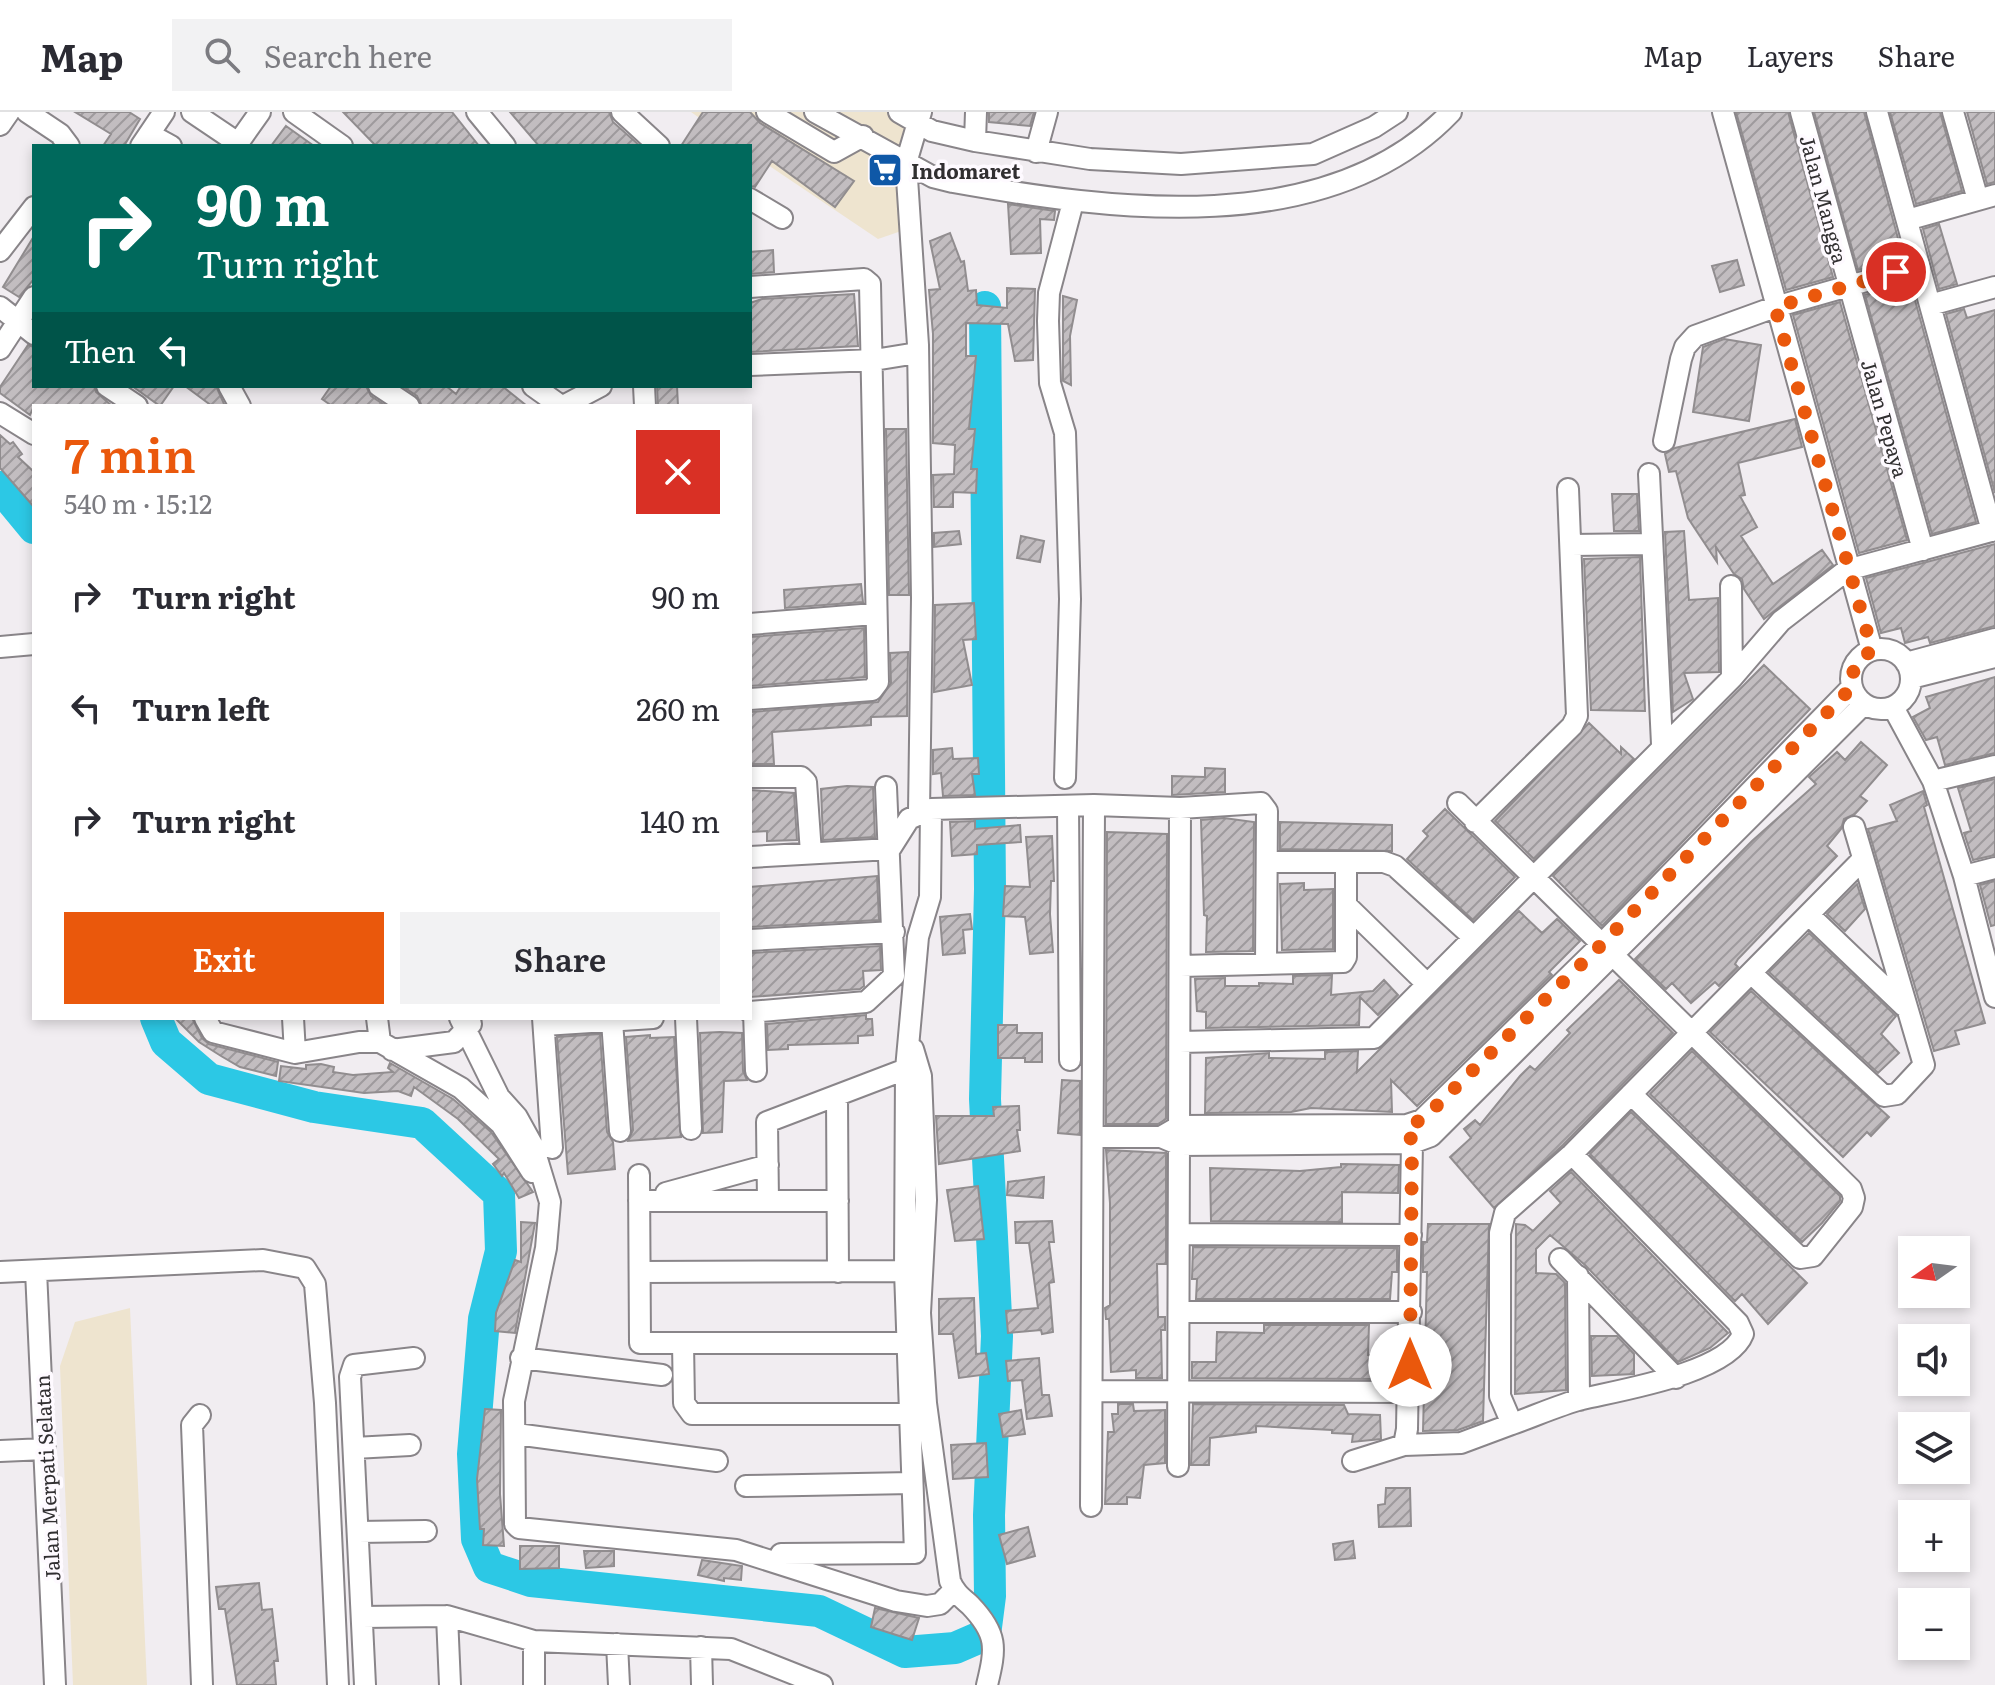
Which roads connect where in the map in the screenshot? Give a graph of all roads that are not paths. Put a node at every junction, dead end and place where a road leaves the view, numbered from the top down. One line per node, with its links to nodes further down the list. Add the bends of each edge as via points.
1 (9, 112): 21 (street)
2 (27, 112): 25 (street)
3 (192, 112): 26 (street)
4 (260, 112): 26 (street)
5 (294, 112): 27 (street)
6 (477, 112): 28 (street)
7 (622, 112): 29 (street)
8 (815, 112): 22 (street)
9 (899, 112): 20 (street)
10 (976, 112): 24 (street)
11 (1047, 112): 30 (street)
12 (1397, 112): 30 (street, via 1313,154 1262,161 1181,164)
13 (1451, 112): 34 (street, via 1381,164 1317,192 1185,206)
14 (1723, 112): 46 (street)
15 (1801, 112): 40 (street, Jalan Mangga)
16 (1877, 112): 37 (street)
17 (1953, 112): 32 (street)
18 (162, 113): 23 (street)
19 (770, 113): 22 (street, via 834,152)
20 (920, 117): 24 (street, via 932,131); 31 (street)
21 (0, 125)
22 (863, 136): 31 (street)
23 (145, 140)
24 (975, 141): 30 (street)
25 (68, 144)
26 (237, 144)
27 (339, 144)
28 (503, 144)
29 (657, 144)
30 (1036, 152)
31 (906, 163): 34 (street, via 953,182); 50 (street)
32 (1986, 197): 37 (street)
33 (752, 200): 36 (street)
34 (1073, 202): 87 (street, via 1049,293 1048,321 1050,383 1065,433 1070,599)
35 (32, 210): 38 (street)
36 (782, 218)
37 (1907, 220): 39 (street)
38 (0, 251)
39 (1919, 266): 40 (street); 44 (street)
40 (1849, 286): 46 (street); 69 (street, Jalan Pepaya)
41 (752, 287): 51 (street, via 868,280)
42 (1995, 287): 44 (street)
43 (32, 300): 47 (street)
44 (1930, 305): 66 (street)
45 (0, 307): 47 (street)
46 (1775, 307): 63 (street, via 1695,336 1685,347); 70 (street)
47 (16, 321): 48 (street); 49 (street)
48 (32, 333)
49 (0, 349)
50 (917, 353): 51 (street); 94 (street)
51 (874, 360): 52 (street); 72 (street)
52 (752, 365)
53 (110, 388): 57 (street)
54 (382, 388): 58 (street)
55 (536, 388): 59 (street)
56 (597, 388): 60 (street)
57 (134, 404)
58 (406, 404)
59 (559, 404)
60 (566, 404)
61 (0, 413): 62 (street)
62 (32, 433)
63 (1664, 441)
64 (1649, 474): 67 (street)
65 (1568, 489): 68 (street)
66 (1994, 530): 69 (street)
67 (1652, 544): 68 (street); 84 (street)
68 (1571, 545): 95 (street, via 1577,716)
69 (1923, 550): 70 (street)
70 (1847, 570): 77 (street); 80 (street, via 1781,621)
71 (1731, 586): 80 (street)
72 (874, 614): 73 (street); 82 (street, via 877,687)
73 (752, 624)
74 (1995, 639): 79 (street)
75 (32, 644): 76 (street)
76 (1, 645)
77 (1872, 650): 79 (street, via 1891,651); 81 (street, via 1854,665)
78 (1995, 657): 79 (street)
79 (1909, 670): 83 (street, via 1906,695)
80 (1732, 678): 84 (street)
81 (1858, 696): 83 (street, via 1878,709); 111 (street)
82 (752, 699)
83 (1893, 707): 88 (street)
84 (1662, 744): 105 (street)
85 (1995, 766): 88 (street)
86 (752, 777): 98 (street, via 801,777 806,782)
87 (1065, 778)
88 (1933, 781): 104 (street)
89 (886, 787): 97 (street)
90 (1458, 803): 95 (street)
91 (1094, 805): 92 (street); 93 (street); 141 (street)
92 (1068, 806): 94 (street); 132 (street)
93 (1180, 808): 101 (street, via 1261,803 1267,811); 113 (street)
94 (925, 811): 97 (street, via 902,827); 128 (street, via 930,897 918,937)
95 (1475, 822): 105 (street)
96 (1854, 827): 100 (street)
97 (890, 849): 98 (street); 108 (street)
98 (811, 853): 99 (street)
99 (752, 857)
100 (1863, 859): 107 (street); 117 (street)
101 (1267, 862): 102 (street); 112 (street)
102 (1346, 864): 106 (street); 109 (street, via 1395,866)
103 (1995, 868): 104 (street)
104 (1964, 876): 116 (street)
105 (1531, 879): 109 (street); 111 (street)
106 (1346, 905): 112 (street, via 1343,962); 115 (street)
107 (1809, 915): 114 (street); 117 (street)
108 (894, 932): 110 (street); 118 (street, via 894,976 875,997)
109 (1472, 936): 115 (street)
110 (752, 940)
111 (1608, 949): 127 (street); 139 (street)
112 (1266, 964): 113 (street)
113 (1181, 966): 129 (street)
114 (1751, 973): 117 (street, via 1888,1097 1925,1063); 127 (street)
115 (1425, 982): 129 (street, via 1374,1038)
116 (1995, 997)
117 (1906, 1009)
118 (752, 1012): 134 (street)
119 (206, 1020): 131 (street, via 213,1032)
120 (293, 1020): 131 (street)
121 (378, 1020): 130 (street)
122 (626, 1020): 124 (street)
123 (686, 1020): 137 (street)
124 (612, 1021): 125 (street); 138 (street)
125 (543, 1022): 142 (street)
126 (467, 1023): 130 (street, via 454,1042); 149 (street, via 499,1097 533,1146)
127 (1692, 1031): 135 (street); 135 (street, via 1851,1189 1852,1207 1813,1256 1800,1258)
128 (910, 1042): 133 (street); 189 (street, via 921,1076 926,1228 920,1313 926,1403)
129 (1180, 1042): 140 (street)
130 (386, 1046): 131 (street, via 359,1042); 149 (street, via 461,1088 501,1124)
131 (295, 1053)
132 (1070, 1060)
133 (906, 1069): 136 (street); 154 (street)
134 (756, 1071)
135 (1631, 1094): 143 (street)
136 (837, 1096): 144 (street, via 767,1122); 148 (street)
137 (691, 1129)
138 (620, 1131)
139 (1410, 1134): 140 (street); 151 (street)
140 (1173, 1136): 141 (street); 150 (street)
141 (1094, 1137): 167 (street)
142 (552, 1148)
143 (1572, 1154): 166 (street, via 1738,1323 1743,1334 1733,1349); 173 (street, via 1501,1221 1500,1396)
144 (768, 1165): 146 (street); 147 (street)
145 (639, 1175): 146 (street)
146 (639, 1201): 147 (street); 156 (street)
147 (768, 1201): 148 (street)
148 (838, 1201): 157 (street)
149 (550, 1202): 164 (street, via 546,1248)
150 (1179, 1234): 151 (street); 159 (street)
151 (1411, 1235): 160 (street)
152 (1560, 1259): 158 (street)
153 (36, 1271): 155 (street); 178 (street, Jalan Merpati Selatan); 200 (street, via 263,1260 305,1268 315,1284 325,1403)
154 (905, 1271): 157 (street); 162 (street)
155 (0, 1272)
156 (640, 1272): 157 (street); 161 (street, via 640,1343)
157 (838, 1272)
158 (1578, 1276): 166 (street); 170 (street)
159 (1179, 1312): 160 (street); 168 (street)
160 (1411, 1312): 169 (street)
161 (683, 1343): 162 (street); 171 (street, via 684,1403 692,1414)
162 (908, 1343): 171 (street)
163 (414, 1358): 177 (street, via 354,1365)
164 (521, 1358): 165 (street); 174 (street, via 514,1401)
165 (662, 1375)
166 (1676, 1378): 170 (street)
167 (1092, 1391): 168 (street); 185 (street)
168 (1179, 1391): 169 (street); 182 (street)
169 (1410, 1392): 176 (street)
170 (1579, 1400): 173 (street)
171 (909, 1414): 183 (street)
172 (200, 1415): 199 (street, via 192,1425)
173 (1512, 1424): 176 (street, via 1461,1443)
174 (516, 1434): 180 (street); 189 (street, via 513,1517 519,1528 736,1550 927,1606)
175 (410, 1445): 177 (street)
176 (1404, 1445): 181 (street)
177 (354, 1448): 187 (street)
178 (45, 1449): 179 (street); 196 (street, Jalan Merpati Selatan)
179 (0, 1451)
180 (717, 1461)
181 (1353, 1461)
182 (1178, 1466)
183 (912, 1483): 184 (street); 188 (street, via 915,1553)
184 (746, 1486)
185 (1091, 1506)
186 (426, 1531): 187 (street)
187 (358, 1532): 191 (street)
188 (781, 1554)
189 (961, 1597): 207 (street, via 990,1629 994,1657)
190 (447, 1616): 191 (street); 192 (street); 202 (street)
191 (362, 1617): 201 (street)
192 (534, 1641): 193 (street); 203 (street)
193 (617, 1644): 194 (street); 204 (street)
194 (701, 1647): 195 (street, via 731,1649); 205 (street)
195 (787, 1678): 206 (street)
196 (55, 1685)
197 (65, 1685): 198 (street)
198 (72, 1685)
199 (202, 1685)
200 (338, 1685)
201 (365, 1685)
202 (450, 1685)
203 (534, 1685)
204 (619, 1685)
205 (702, 1685)
206 (822, 1685)
207 (987, 1685)

